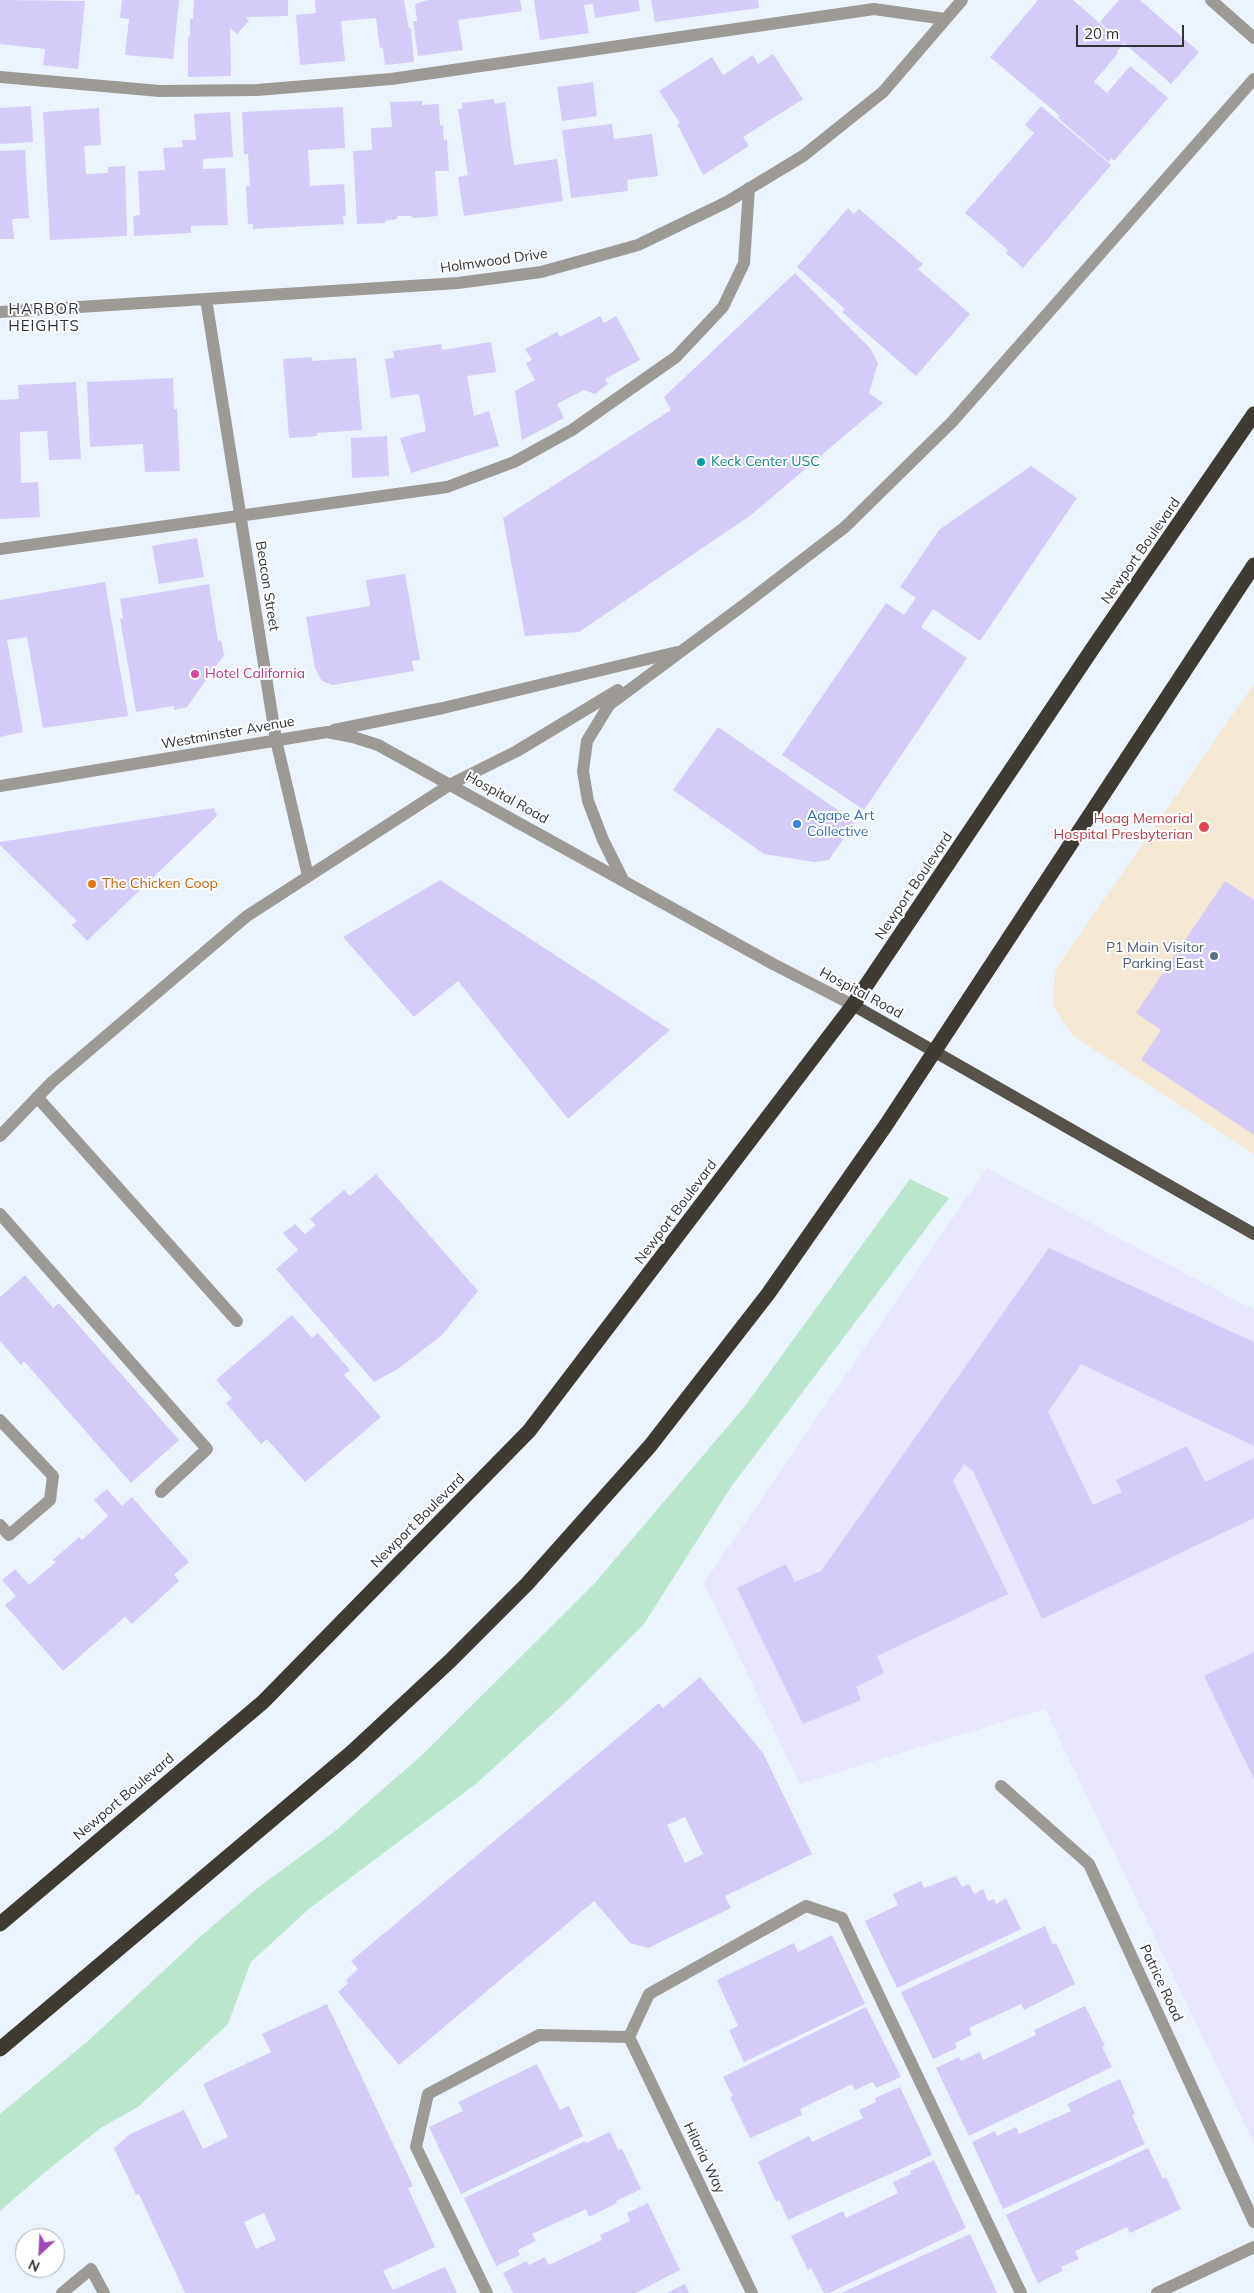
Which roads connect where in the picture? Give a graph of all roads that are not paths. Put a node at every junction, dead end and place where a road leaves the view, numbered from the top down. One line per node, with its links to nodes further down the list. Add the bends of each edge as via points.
1 (962, 0): 3 (street, Holmwood Drive)
2 (1211, 0): 4 (street)
3 (945, 19): 5 (street, via 874,9 391,79 257,90 160,91); 7 (street, Holmwood Drive, via 883,92 803,156)
4 (1254, 38)
5 (0, 78)
6 (1254, 79): 14 (street, via 946,429 845,527)
7 (749, 188): 8 (street, Holmwood Drive, via 638,245 541,272 458,283); 11 (street, via 744,263 723,308 676,357 572,430 514,462 446,487)
8 (206, 299): 9 (street, Holmwood Drive); 11 (street, Beacon Street)
9 (0, 312)
10 (1254, 414): 21 (highway, Newport Boulevard)
11 (240, 516): 12 (street); 16 (street, Beacon Street)
12 (0, 549)
13 (1254, 565): 22 (highway)
14 (682, 651): 15 (street); 17 (street, via 516,751); 20 (street, via 609,705 587,742 583,771 588,801 602,840)
15 (327, 732): 16 (street, Westminster Avenue); 17 (street, Westminster Avenue, via 378,744)
16 (276, 740): 18 (street, Westminster Avenue); 19 (street, Beacon Street)
17 (451, 784): 19 (street); 20 (street, Hospital Road)
18 (0, 786)
19 (308, 876): 23 (street, via 247,916)
20 (623, 880): 21 (street, Hospital Road)
21 (853, 1005): 22 (main road, Hospital Road); 32 (highway, Newport Boulevard, via 529,1431 263,1702)
22 (935, 1050): 26 (main road, Hospital Road); 34 (highway, via 768,1294 650,1446 527,1584 450,1662 352,1752)
23 (37, 1097): 24 (street); 27 (street)
24 (0, 1136)
25 (0, 1214): 29 (street, via 207,1449)
26 (1254, 1234)
27 (237, 1321)
28 (0, 1420): 30 (street, via 53,1476 50,1500 9,1535)
29 (161, 1492)
30 (0, 1526)
31 (1000, 1786): 35 (street, Patrice Road, via 1089,1864)
32 (0, 1924)
33 (629, 2036): 39 (street, via 539,2036 428,2094 416,2147); 40 (street, Hilaria Way); 41 (street, via 649,1994 806,1906 842,1918)
34 (0, 2049)
35 (1254, 2222)
36 (1254, 2247): 42 (street)
37 (62, 2293): 38 (street, via 91,2268)
38 (104, 2293)
39 (487, 2293)
40 (752, 2293)
41 (1021, 2293)
42 (1157, 2293)

